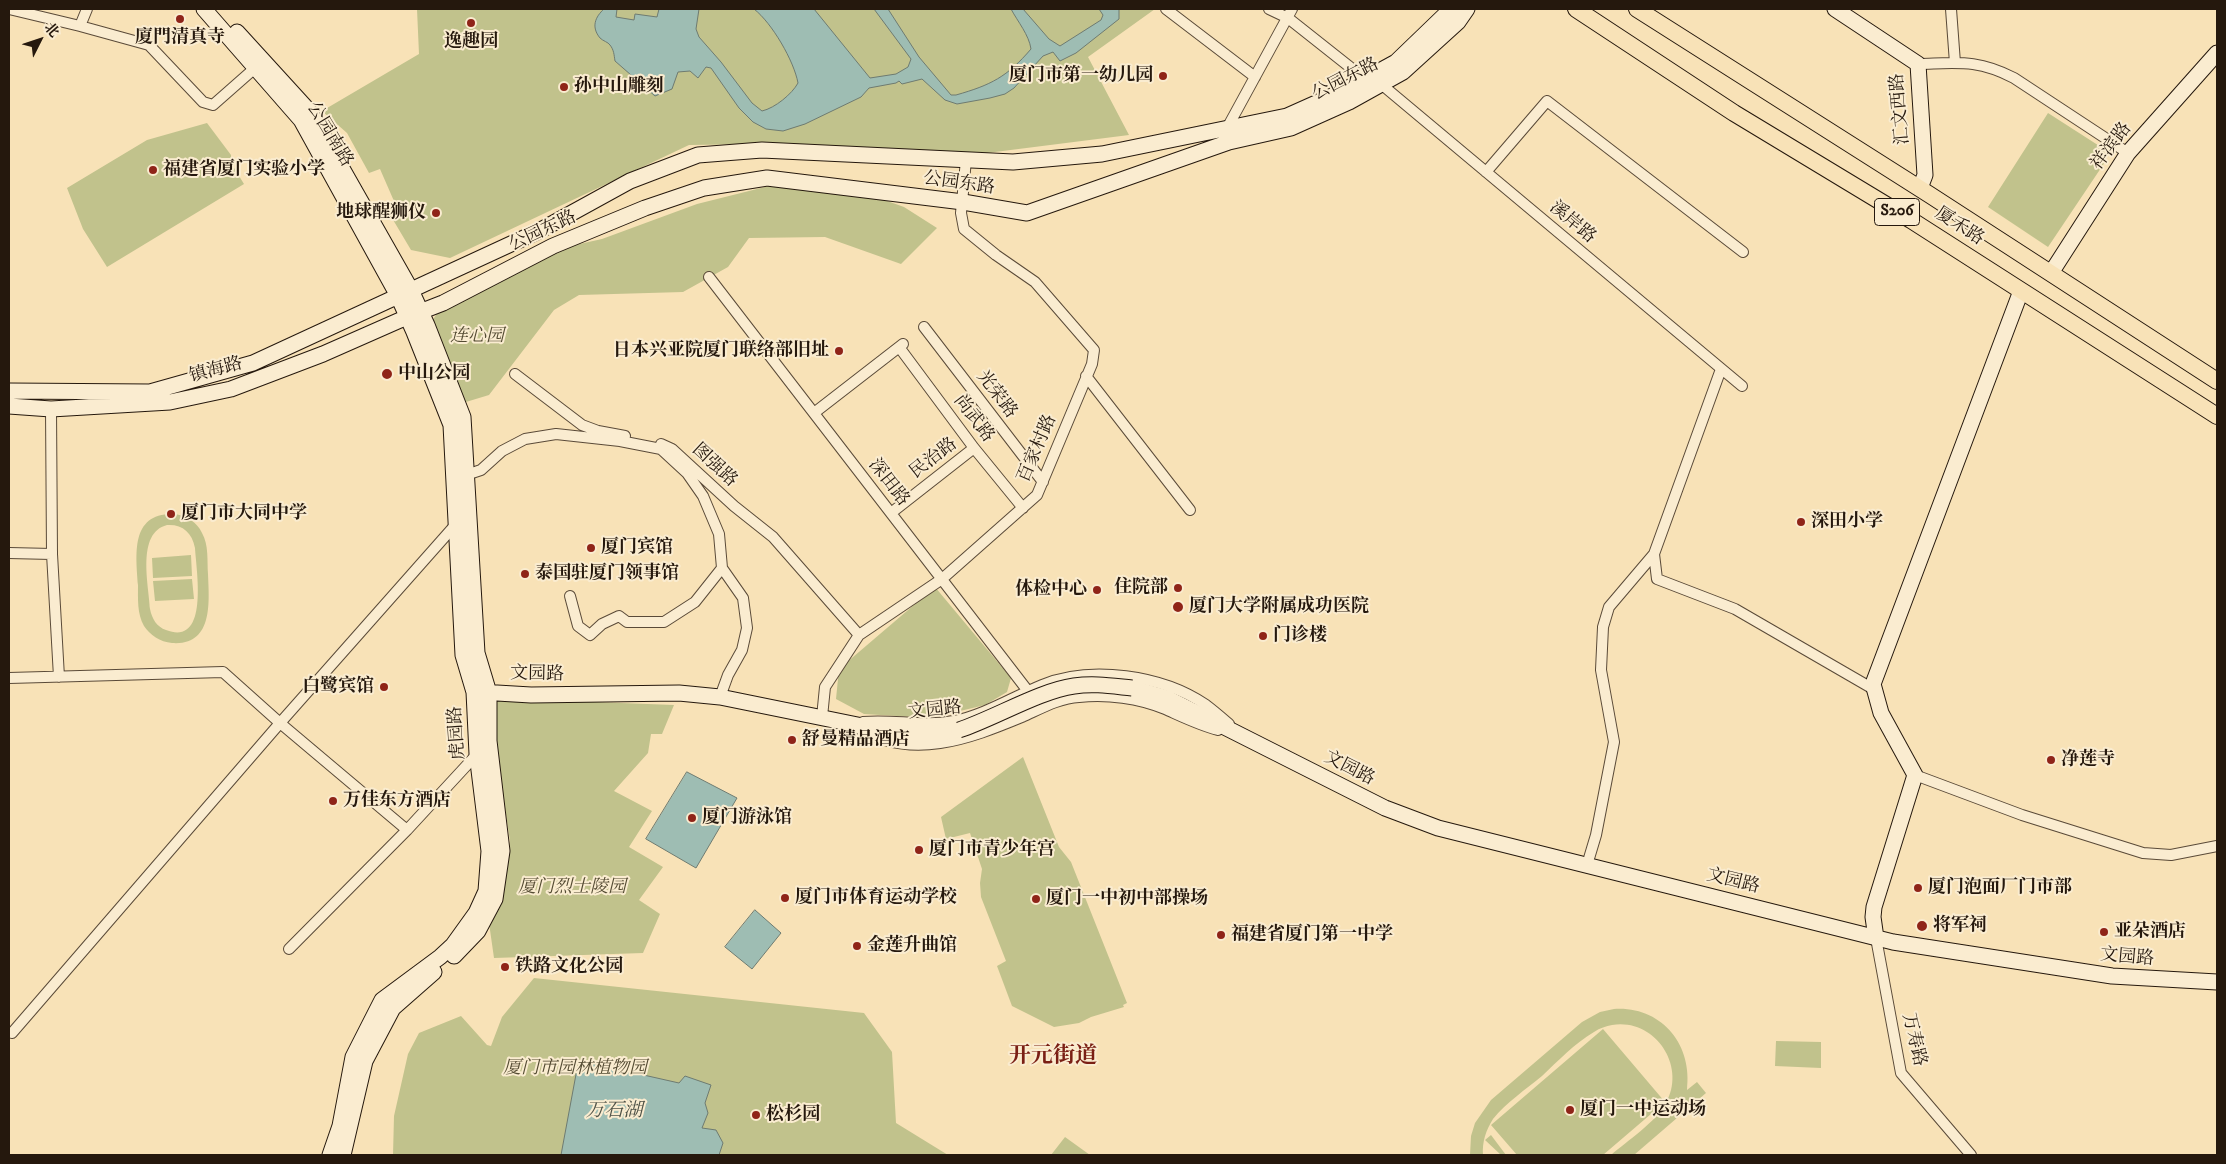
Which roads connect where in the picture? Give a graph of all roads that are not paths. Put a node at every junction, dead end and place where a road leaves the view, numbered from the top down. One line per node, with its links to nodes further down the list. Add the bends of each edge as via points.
1 (9, 9): 14 (street)
2 (87, 9): 14 (street)
3 (204, 9): 18 (main road, 公园南路)
4 (216, 9): 32 (main road, 公园南路, via 310,112)
5 (1166, 9): 19 (street)
6 (1269, 9): 13 (street)
7 (1452, 9): 20 (main road, 公园东路, via 1396,62)
8 (1467, 9): 21 (main road, 公园东路, via 1458,22 1403,72)
9 (1576, 9): 31 (main road, 厦禾路 / S206, via 1734,113)
10 (1637, 9): 26 (main road, 厦禾路 / S206)
11 (1835, 9): 17 (main road, 汇文西路)
12 (1951, 9): 16 (street)
13 (1290, 14): 19 (street); 20 (street)
14 (80, 26): 18 (street, via 149,45 202,102 213,105)
15 (2217, 53): 23 (main road, 祥滨路)
16 (1955, 63): 17 (street); 23 (street, via 1979,64 2014,78)
17 (1918, 64): 26 (main road, 汇文西路, via 1925,175)
18 (255, 68): 32 (main road, 公园南路, via 301,120)
19 (1255, 77): 22 (street)
20 (1365, 79): 22 (main road, 公园东路, via 1287,116)
21 (1381, 84): 25 (street, 溪岸路); 27 (main road, 公园东路, via 1291,128 1229,142 1027,213)
22 (1226, 130): 24 (main road, 公园东路, via 1102,154 1013,162)
23 (2128, 153): 29 (main road, 祥滨路)
24 (966, 160): 27 (street, 百家村路); 32 (main road, 公园东路, via 762,150 698,156 630,181 539,231)
25 (1486, 172): 28 (street, via 1547,101); 35 (street, 溪岸路)
26 (1920, 188): 29 (main road, 厦禾路 / S206)
27 (963, 202): 33 (main road, 公园东路, via 767,178 704,188 645,208 554,246 443,303); 37 (street, 百家村路, via 964,229 1035,282 1094,350)
28 (1743, 252)
29 (2051, 273): 38 (main road, 厦禾路 / S206)
30 (709, 278): 43 (street, 深田路)
31 (2021, 291): 44 (main road, 厦禾路 / S206); 62 (main road, via 1873,684)
32 (405, 293): 33 (main road, 虎园路); 40 (main road, 镇海路, via 253,363 150,392)
33 (414, 314): 42 (main road, 镇海路, via 323,354 231,389 170,402); 46 (main road, 虎园路, via 463,417); 52 (main road, 虎园路, via 451,425)
34 (924, 327): 47 (street, 光荣路)
35 (1721, 369): 39 (street, 溪岸路); 55 (street)
36 (514, 374): 59 (street, 图强路, via 582,425 656,442 672,449 773,538)
37 (1086, 376): 47 (street, 百家村路); 50 (street)
38 (2217, 381)
39 (1742, 386)
40 (9, 391)
41 (9, 406): 42 (main road, 镇海路)
42 (50, 409): 54 (street)
43 (814, 414): 45 (street, 尚武路, via 902,345); 51 (street, 深田路)
44 (2217, 416)
45 (974, 448): 48 (street, 尚武路); 51 (street, 民治路)
46 (466, 475): 49 (main road, 虎园路); 56 (street, via 481,470 502,451 525,439 556,434 661,449 687,473 703,496 719,534)
47 (1043, 482): 48 (street, 百家村路, via 1037,495)
48 (1023, 508): 57 (street, 百家村路)
49 (469, 509): 52 (street); 65 (main road, 虎园路, via 477,653)
50 (1190, 510)
51 (891, 513): 57 (street, 深田路)
52 (457, 523): 64 (main road, 虎园路, via 463,656); 69 (street)
53 (9, 553): 54 (street)
54 (52, 554): 60 (street)
55 (1654, 554): 62 (street, via 1657,579 1735,609); 77 (street, via 1609,607 1603,627 1601,670 1614,742)
56 (722, 568): 58 (street, via 695,602 664,622 627,622 619,616 602,624 590,635 578,626); 66 (street, via 743,598 747,628 742,650)
57 (942, 579): 59 (street, 百家村路); 63 (street, 深田路)
58 (570, 596)
59 (859, 635): 68 (street, 百家村路, via 825,686)
60 (59, 677): 61 (street); 69 (street, via 223,672)
61 (9, 678)
62 (1875, 690): 74 (main road, via 1881,713)
63 (1028, 691): 67 (street, 深田路); 70 (street, via 955,721 929,725 879,720); 71 (street, via 1072,676 1102,673 1135,678 1172,688 1205,704)
64 (474, 692): 65 (main road, 文园路); 73 (main road, 虎园路)
65 (489, 693): 66 (main road, 文园路, via 679,693); 72 (main road, 虎园路)
66 (720, 697): 68 (main road, 文园路)
67 (1041, 708): 70 (street, via 984,733 930,744 896,743 875,738); 71 (street, via 1076,697 1100,695 1130,699 1164,708 1195,724)
68 (822, 717): 70 (main road, 文园路)
69 (280, 723): 75 (street); 81 (street)
70 (850, 724): 71 (main road, 文园路, bridge, via 897,733 929,734 959,730 1048,693 1073,686 1100,684 1132,688 1167,698)
71 (1244, 736): 77 (main road, 文园路, via 1402,815 1438,828)
72 (489, 741): 73 (street); 83 (main road, 虎园路, via 502,851 495,899 478,931 454,956 392,1008 365,1062)
73 (478, 754): 75 (street); 82 (main road, 虎园路, via 489,851 486,891 476,913 453,945 382,1000 353,1057 340,1126)
74 (1915, 775): 76 (street, via 2143,854 2171,855); 78 (main road, via 1874,906)
75 (407, 830): 79 (street)
76 (2217, 846)
77 (1588, 865): 78 (main road, 文园路)
78 (1876, 938): 80 (main road, 文园路, via 2112,976); 84 (street, 万寿路, via 1902,1073)
79 (289, 949)
80 (2217, 982)
81 (12, 1033)
82 (330, 1155)
83 (343, 1155)
84 (1971, 1155)

